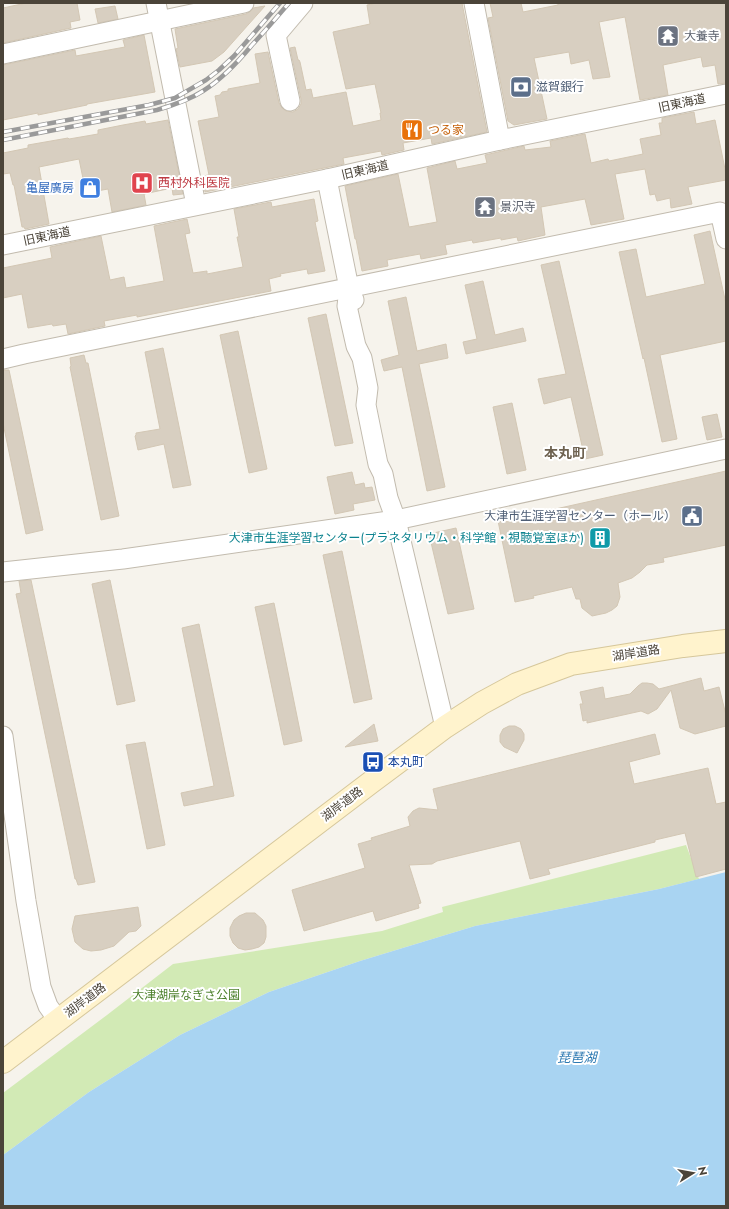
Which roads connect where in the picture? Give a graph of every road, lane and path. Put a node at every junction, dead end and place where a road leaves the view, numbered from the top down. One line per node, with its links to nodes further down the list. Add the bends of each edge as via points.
1 (244, 3): 4 (street)
2 (303, 3): 7 (street, via 276,35)
3 (474, 3): 8 (street)
4 (158, 12): 5 (street); 10 (street)
5 (3, 54)
6 (726, 94): 8 (street, 旧東海道)
7 (290, 101)
8 (500, 140): 9 (street, 旧東海道)
9 (327, 179): 10 (street, 旧東海道); 13 (street)
10 (196, 205): 12 (street, 旧東海道)
11 (726, 239): 13 (street, via 720,212)
12 (3, 246)
13 (349, 288): 14 (street); 16 (street, via 356,304 362,337 368,345 378,397 376,415 396,497)
14 (3, 359)
15 (726, 449): 16 (street)
16 (396, 520): 17 (street, via 131,558); 19 (street)
17 (3, 572)
18 (726, 641): 19 (main road, 湖岸道路, via 571,664 517,684)
19 (445, 727): 21 (main road, 湖岸道路)
20 (3, 736): 21 (street, via 41,987 48,1006)
21 (58, 1020): 22 (main road, 湖岸道路)
22 (3, 1062)

